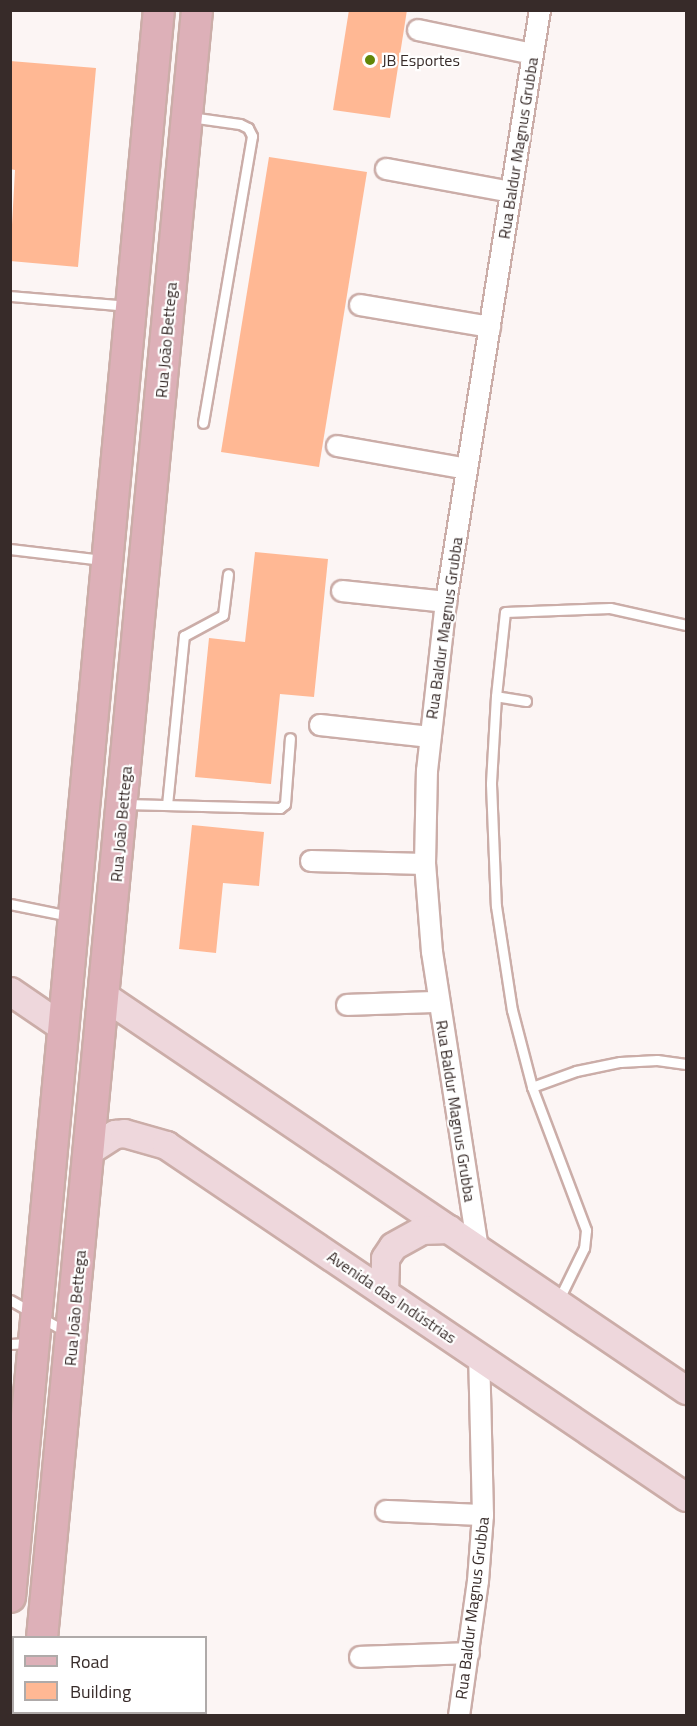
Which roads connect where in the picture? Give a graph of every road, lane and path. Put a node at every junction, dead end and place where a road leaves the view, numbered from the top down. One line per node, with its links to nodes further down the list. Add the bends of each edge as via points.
1 (197, 10): 6 (main road, Rua João Bettega)
2 (540, 10): 5 (street, Rua Baldur Magnus Grubba)
3 (156, 11): 9 (main road)
4 (418, 30): 5 (street)
5 (533, 54): 8 (street, Rua Baldur Magnus Grubba)
6 (188, 116): 10 (main road, Rua João Bettega); 17 (lane, via 240,124 252,136)
7 (386, 169): 8 (street)
8 (511, 192): 16 (street, Rua Baldur Magnus Grubba)
9 (140, 209): 10 (main road); 11 (main road)
10 (177, 212): 12 (main road, Rua João Bettega)
11 (136, 253): 12 (main road); 15 (main road)
12 (174, 255): 31 (main road, Rua João Bettega)
13 (10, 296): 15 (lane)
14 (360, 305): 16 (street)
15 (131, 306): 21 (main road)
16 (490, 327): 19 (street, Rua Baldur Magnus Grubba)
17 (203, 423)
18 (337, 446): 19 (street)
19 (467, 469): 24 (street, Rua Baldur Magnus Grubba)
20 (10, 549): 21 (lane)
21 (107, 561): 36 (main road)
22 (228, 574): 32 (lane, via 223,615 184,636)
23 (342, 591): 24 (street)
24 (446, 602): 29 (street, Rua Baldur Magnus Grubba)
25 (687, 625): 26 (lane, via 610,608 504,612)
26 (496, 696): 27 (lane); 44 (lane, via 490,784 495,906 512,1010)
27 (526, 701)
28 (320, 724): 29 (street)
29 (430, 737): 34 (street, Rua Baldur Magnus Grubba)
30 (290, 738): 32 (lane, via 283,806)
31 (123, 804): 32 (lane); 37 (main road, Rua João Bettega)
32 (167, 805)
33 (311, 861): 34 (street)
34 (425, 864): 40 (street, Rua Baldur Magnus Grubba)
35 (10, 904): 36 (lane)
36 (74, 917): 37 (main road); 42 (main road)
37 (111, 922): 39 (main road, Rua João Bettega)
38 (10, 992): 42 (main road)
39 (104, 996): 45 (main road, Rua João Bettega); 46 (main road)
40 (439, 1002): 41 (street); 47 (street, Rua Baldur Magnus Grubba)
41 (347, 1005)
42 (64, 1028): 51 (main road)
43 (687, 1064): 44 (lane, via 657,1060 620,1062 576,1071)
44 (532, 1087): 50 (lane, via 586,1230 584,1248)
45 (90, 1150): 48 (main road, Avenida das Indústrias, via 107,1138 124,1133 166,1144); 52 (main road, Rua João Bettega)
46 (449, 1229): 47 (main road); 48 (main road, via 422,1230 393,1246 386,1258)
47 (478, 1249): 50 (main road)
48 (384, 1292): 53 (main road, Avenida das Indústrias)
49 (10, 1300): 51 (lane)
50 (557, 1303): 54 (main road)
51 (27, 1335): 52 (main road); 58 (main road)
52 (72, 1340): 60 (main road, Rua João Bettega)
53 (479, 1356): 55 (main road, Avenida das Indústrias); 57 (street, Rua Baldur Magnus Grubba)
54 (687, 1390)
55 (687, 1497)
56 (386, 1511): 57 (street)
57 (483, 1515): 61 (street, Rua Baldur Magnus Grubba)
58 (13, 1546): 59 (main road)
59 (10, 1598)
60 (42, 1636)
61 (469, 1653): 62 (street); 63 (street, Rua Baldur Magnus Grubba)
62 (360, 1657)
63 (459, 1716)

